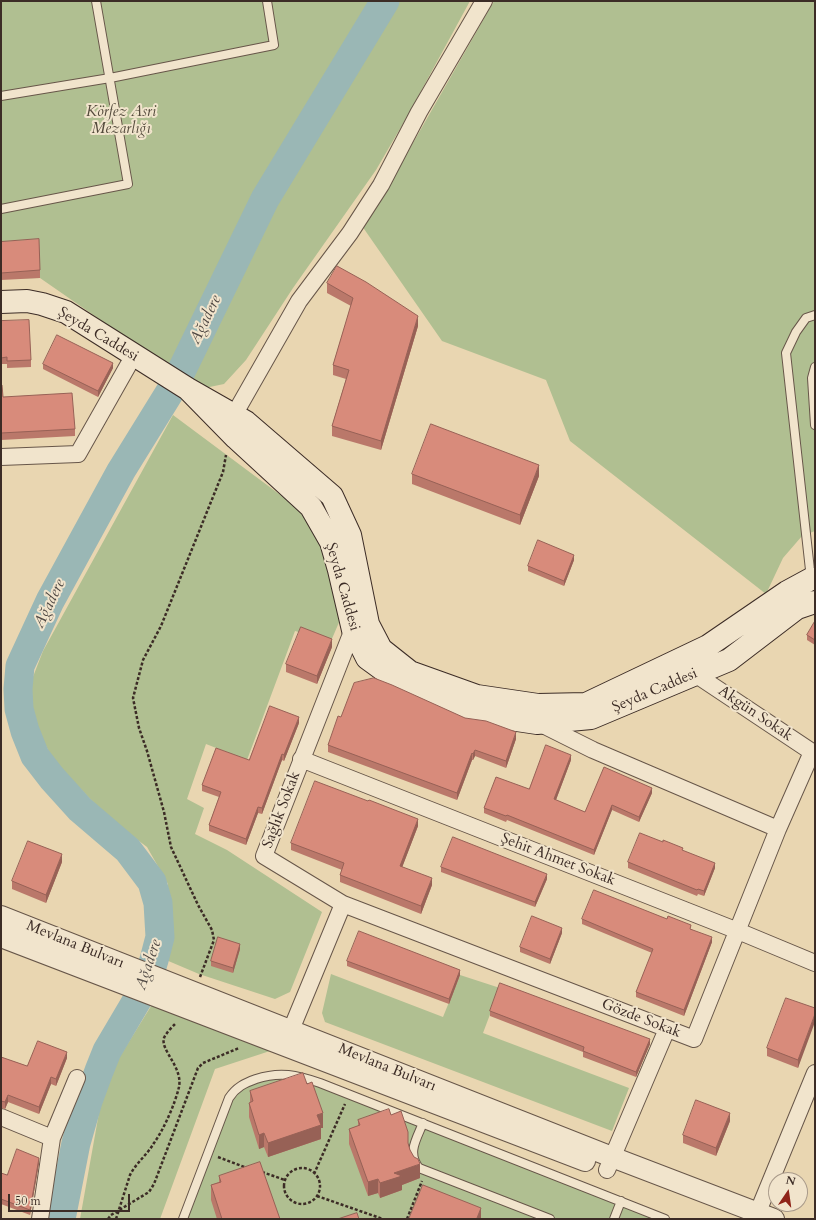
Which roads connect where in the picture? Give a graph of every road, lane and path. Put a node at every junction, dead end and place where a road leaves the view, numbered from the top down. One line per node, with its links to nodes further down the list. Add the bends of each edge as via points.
1 (96, 1): 4 (lane)
2 (267, 1): 4 (lane, via 274,45)
3 (484, 1): 12 (street, via 419,112 381,185 350,233 299,301)
4 (110, 78): 5 (lane); 6 (lane, via 128,184)
5 (1, 96)
6 (1, 209)
7 (1, 302): 9 (main road, Şeyda Caddesi, via 42,304 66,312)
8 (815, 315): 14 (lane, via 806,318 786,353)
9 (134, 355): 12 (main road, Şeyda Caddesi, via 188,389); 13 (street, via 78,454)
10 (815, 367): 11 (lane, via 812,378)
11 (815, 425)
12 (232, 428): 15 (main road, Şeyda Caddesi, via 246,422 332,496 350,535); 17 (main road, Şeyda Caddesi, via 311,507 331,542); 30 (path, via 223,472 161,626 142,660 133,698 139,728 164,812 171,848 212,930 214,940)
13 (1, 457)
14 (813, 579): 18 (main road, Şeyda Caddesi, via 787,592 708,646)
15 (364, 602): 17 (street, Sağlık Sokak); 20 (main road, Şeyda Caddesi, via 368,624 381,649 410,672)
16 (815, 602): 19 (main road, Şeyda Caddesi, via 797,608 729,660)
17 (352, 630): 20 (main road, Şeyda Caddesi, via 366,658 400,682 470,713); 22 (street, Sağlık Sokak)
18 (675, 662): 19 (street, Akgün Sokak); 20 (main road, Şeyda Caddesi, via 586,704)
19 (696, 674): 20 (main road, Şeyda Caddesi, via 591,718); 21 (street, Akgün Sokak)
20 (537, 714): 23 (street, via 593,750)
21 (814, 753): 23 (street, Gözde Sokak)
22 (301, 759): 24 (street, Sağlık Sokak, via 264,856); 26 (street, Şehit Ahmet Sokak)
23 (778, 829): 26 (street, Gözde Sokak)
24 (343, 904): 31 (street, Gözde Sokak); 32 (street)
25 (1, 916): 29 (street, Mevlana Bulvarı)
26 (738, 931): 28 (street, Şehit Ahmet Sokak); 31 (street, Gözde Sokak, via 694,1039)
27 (1, 937): 29 (street, Mevlana Bulvarı)
28 (815, 963)
29 (110, 970): 30 (street, Mevlana Bulvarı)
30 (191, 1000): 32 (street, Mevlana Bulvarı); 49 (path, via 164,1037 165,1047 179,1074 179,1087 156,1140 133,1168)
31 (667, 1029): 41 (street)
32 (287, 1038): 41 (street, Mevlana Bulvarı)
33 (240, 1048): 49 (path, via 198,1068 154,1184 149,1192)
34 (815, 1073): 50 (street)
35 (77, 1078): 39 (street)
36 (350, 1094): 38 (lane); 40 (lane, via 285,1074 268,1075 245,1083 229,1098); 45 (path)
37 (1, 1117): 39 (street)
38 (423, 1123): 44 (lane, via 413,1153 414,1162); 48 (lane)
39 (52, 1138): 51 (street)
40 (208, 1154): 42 (path); 54 (lane)
41 (610, 1163): 50 (street, Mevlana Bulvarı); 60 (street, Mevlana Bulvarı)
42 (250, 1168)
43 (257, 1171): 46 (path)
44 (426, 1171): 56 (path); 57 (lane)
45 (314, 1174): 46 (path, via 309,1170 298,1169 292,1171); 47 (path, via 319,1185)
46 (285, 1180): 47 (path, via 285,1192 291,1201 308,1203)
47 (317, 1196): 55 (path)
48 (621, 1202): 58 (lane); 59 (lane)
49 (118, 1211): 52 (path); 53 (path)
50 (762, 1217)
51 (40, 1219)
52 (108, 1219)
53 (116, 1219)
54 (183, 1219)
55 (383, 1219)
56 (407, 1219)
57 (550, 1219)
58 (614, 1219)
59 (665, 1219)
60 (736, 1219)

